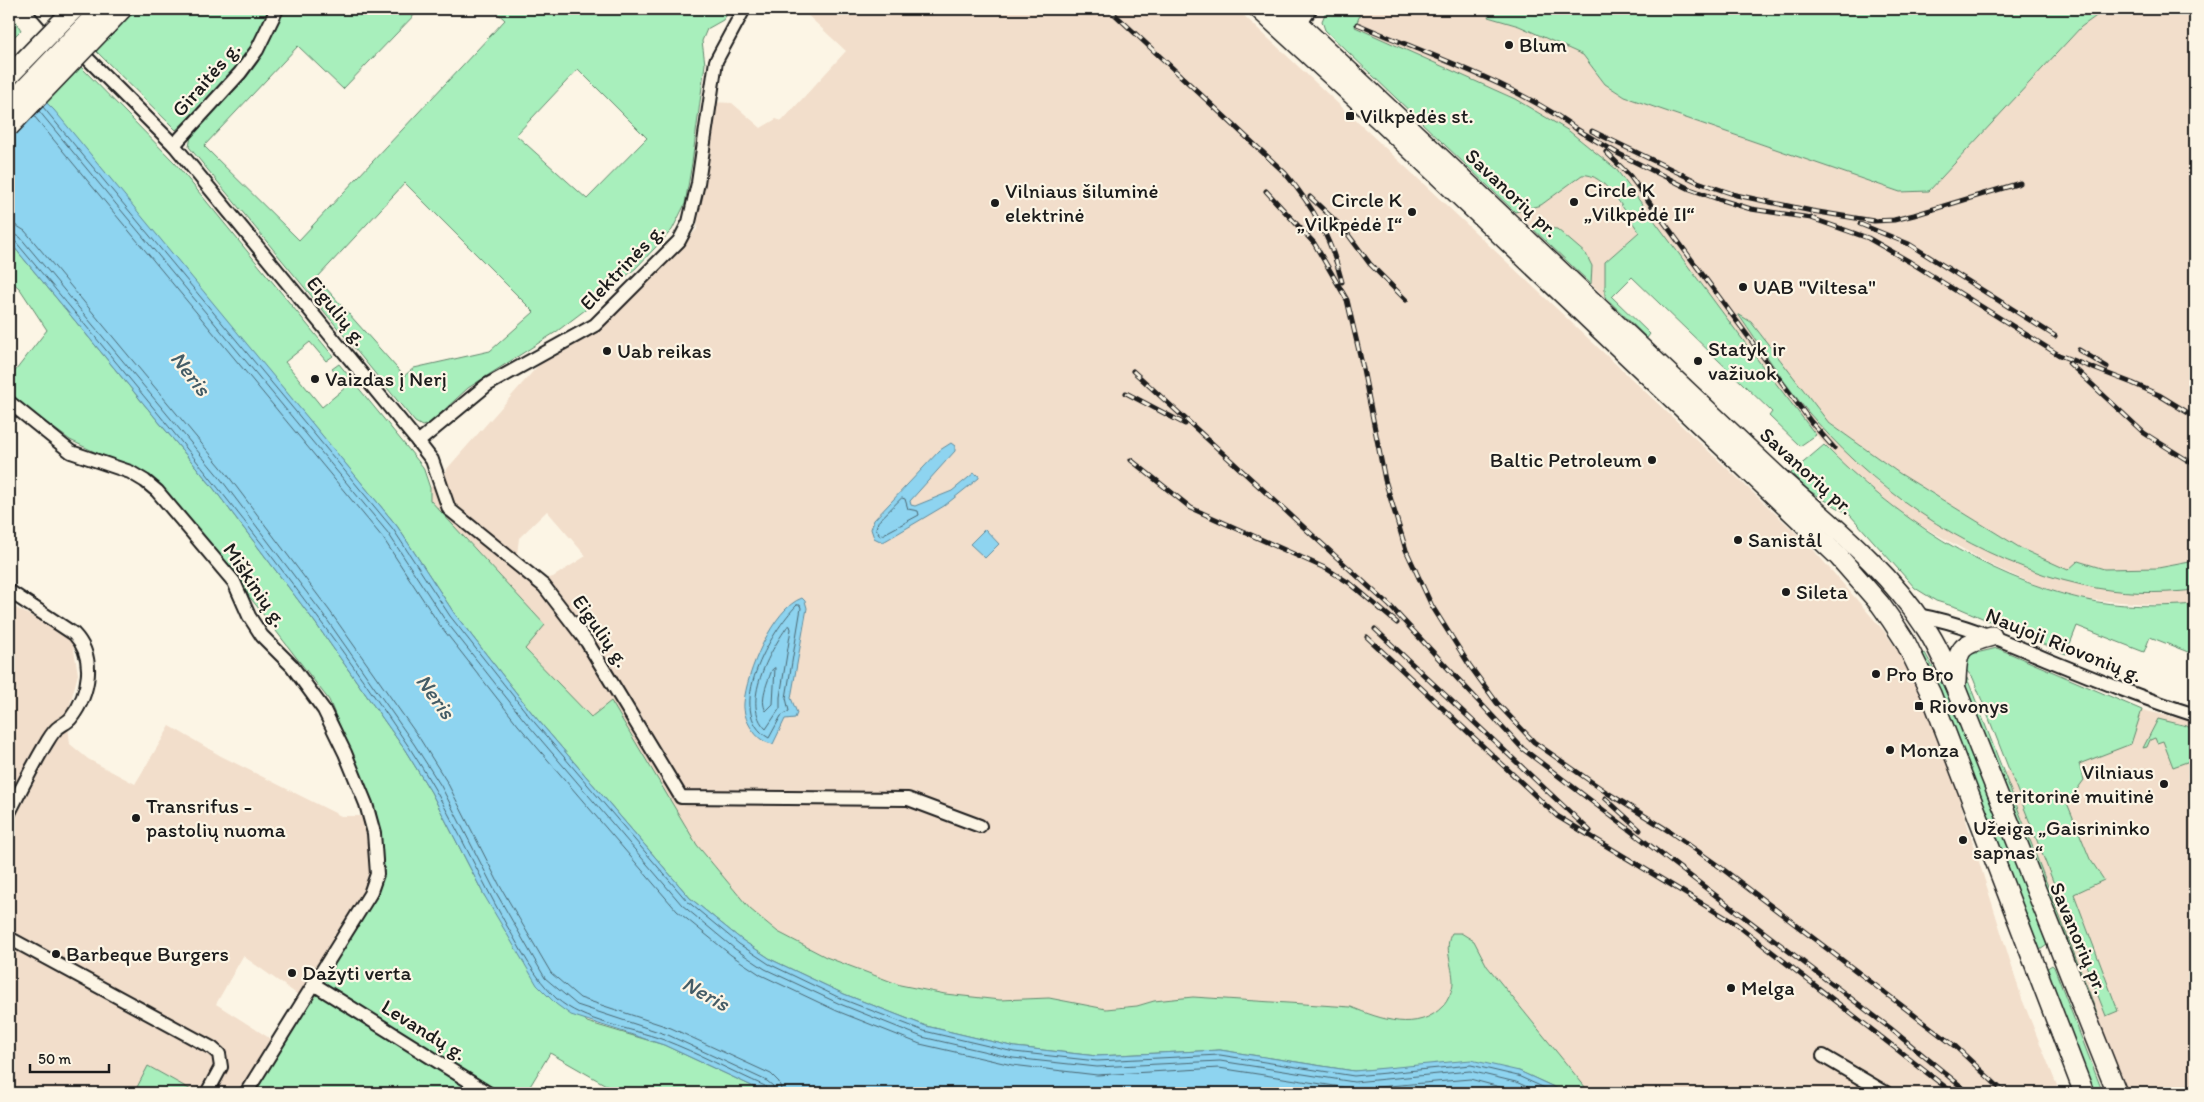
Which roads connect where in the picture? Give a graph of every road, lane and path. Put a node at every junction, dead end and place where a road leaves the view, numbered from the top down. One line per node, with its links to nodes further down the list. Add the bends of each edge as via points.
1 (40, 9): 13 (street, Eigulių g.)
2 (74, 9): 10 (highway, bridge)
3 (122, 9): 8 (highway)
4 (277, 9): 13 (street, Giraitės g., via 257,50 240,74)
5 (744, 9): 15 (street, Elektrinės g., via 716,61 698,183 689,222 679,241 595,326 486,385)
6 (1259, 9): 9 (highway, Savanorių pr.)
7 (1283, 9): 9 (highway, Savanorių pr.)
8 (101, 17): 11 (highway, bridge); 12 (highway, bridge)
9 (1299, 23): 17 (highway, Savanorių pr., via 1778,477 1854,544); 18 (highway, Savanorių pr., via 1384,124 1824,543)
10 (9, 76)
11 (9, 104)
12 (9, 127)
13 (174, 145): 15 (street, Eigulių g.)
14 (9, 402): 27 (street, Miškinių g., via 71,452 130,472 157,491 234,582 262,636 314,694 345,753 366,804 374,833 377,874 370,894)
15 (418, 442): 23 (street, Eigulių g., via 432,460 449,510 544,586 587,642 681,797 908,798)
16 (9, 591): 22 (street, via 74,634 81,641 89,662 79,705 70,720 57,728 48,741)
17 (1917, 615): 18 (highway); 19 (street, Naujoji Riovonių g., via 1942,619); 20 (highway, Savanorių pr.)
18 (1892, 621): 26 (highway, Savanorių pr., via 1931,694)
19 (1992, 636): 20 (highway, via 1969,642 1960,649 1956,661); 21 (street, Naujoji Riovonių g., via 2155,703)
20 (1956, 688): 25 (highway, Savanorių pr.)
21 (2195, 715)
22 (9, 813)
23 (980, 826)
24 (9, 938): 29 (street, via 212,1048 219,1054 221,1067)
25 (2056, 944): 26 (highway, via 2055,952 2048,960); 34 (highway, Savanorių pr.)
26 (2032, 958): 33 (highway, Savanorių pr.)
27 (315, 984): 30 (street, Miškinių g.); 31 (street, Levandų g.)
28 (1823, 1056): 32 (street)
29 (207, 1093)
30 (246, 1093)
31 (488, 1093)
32 (1886, 1093)
33 (2084, 1093)
34 (2117, 1093)

